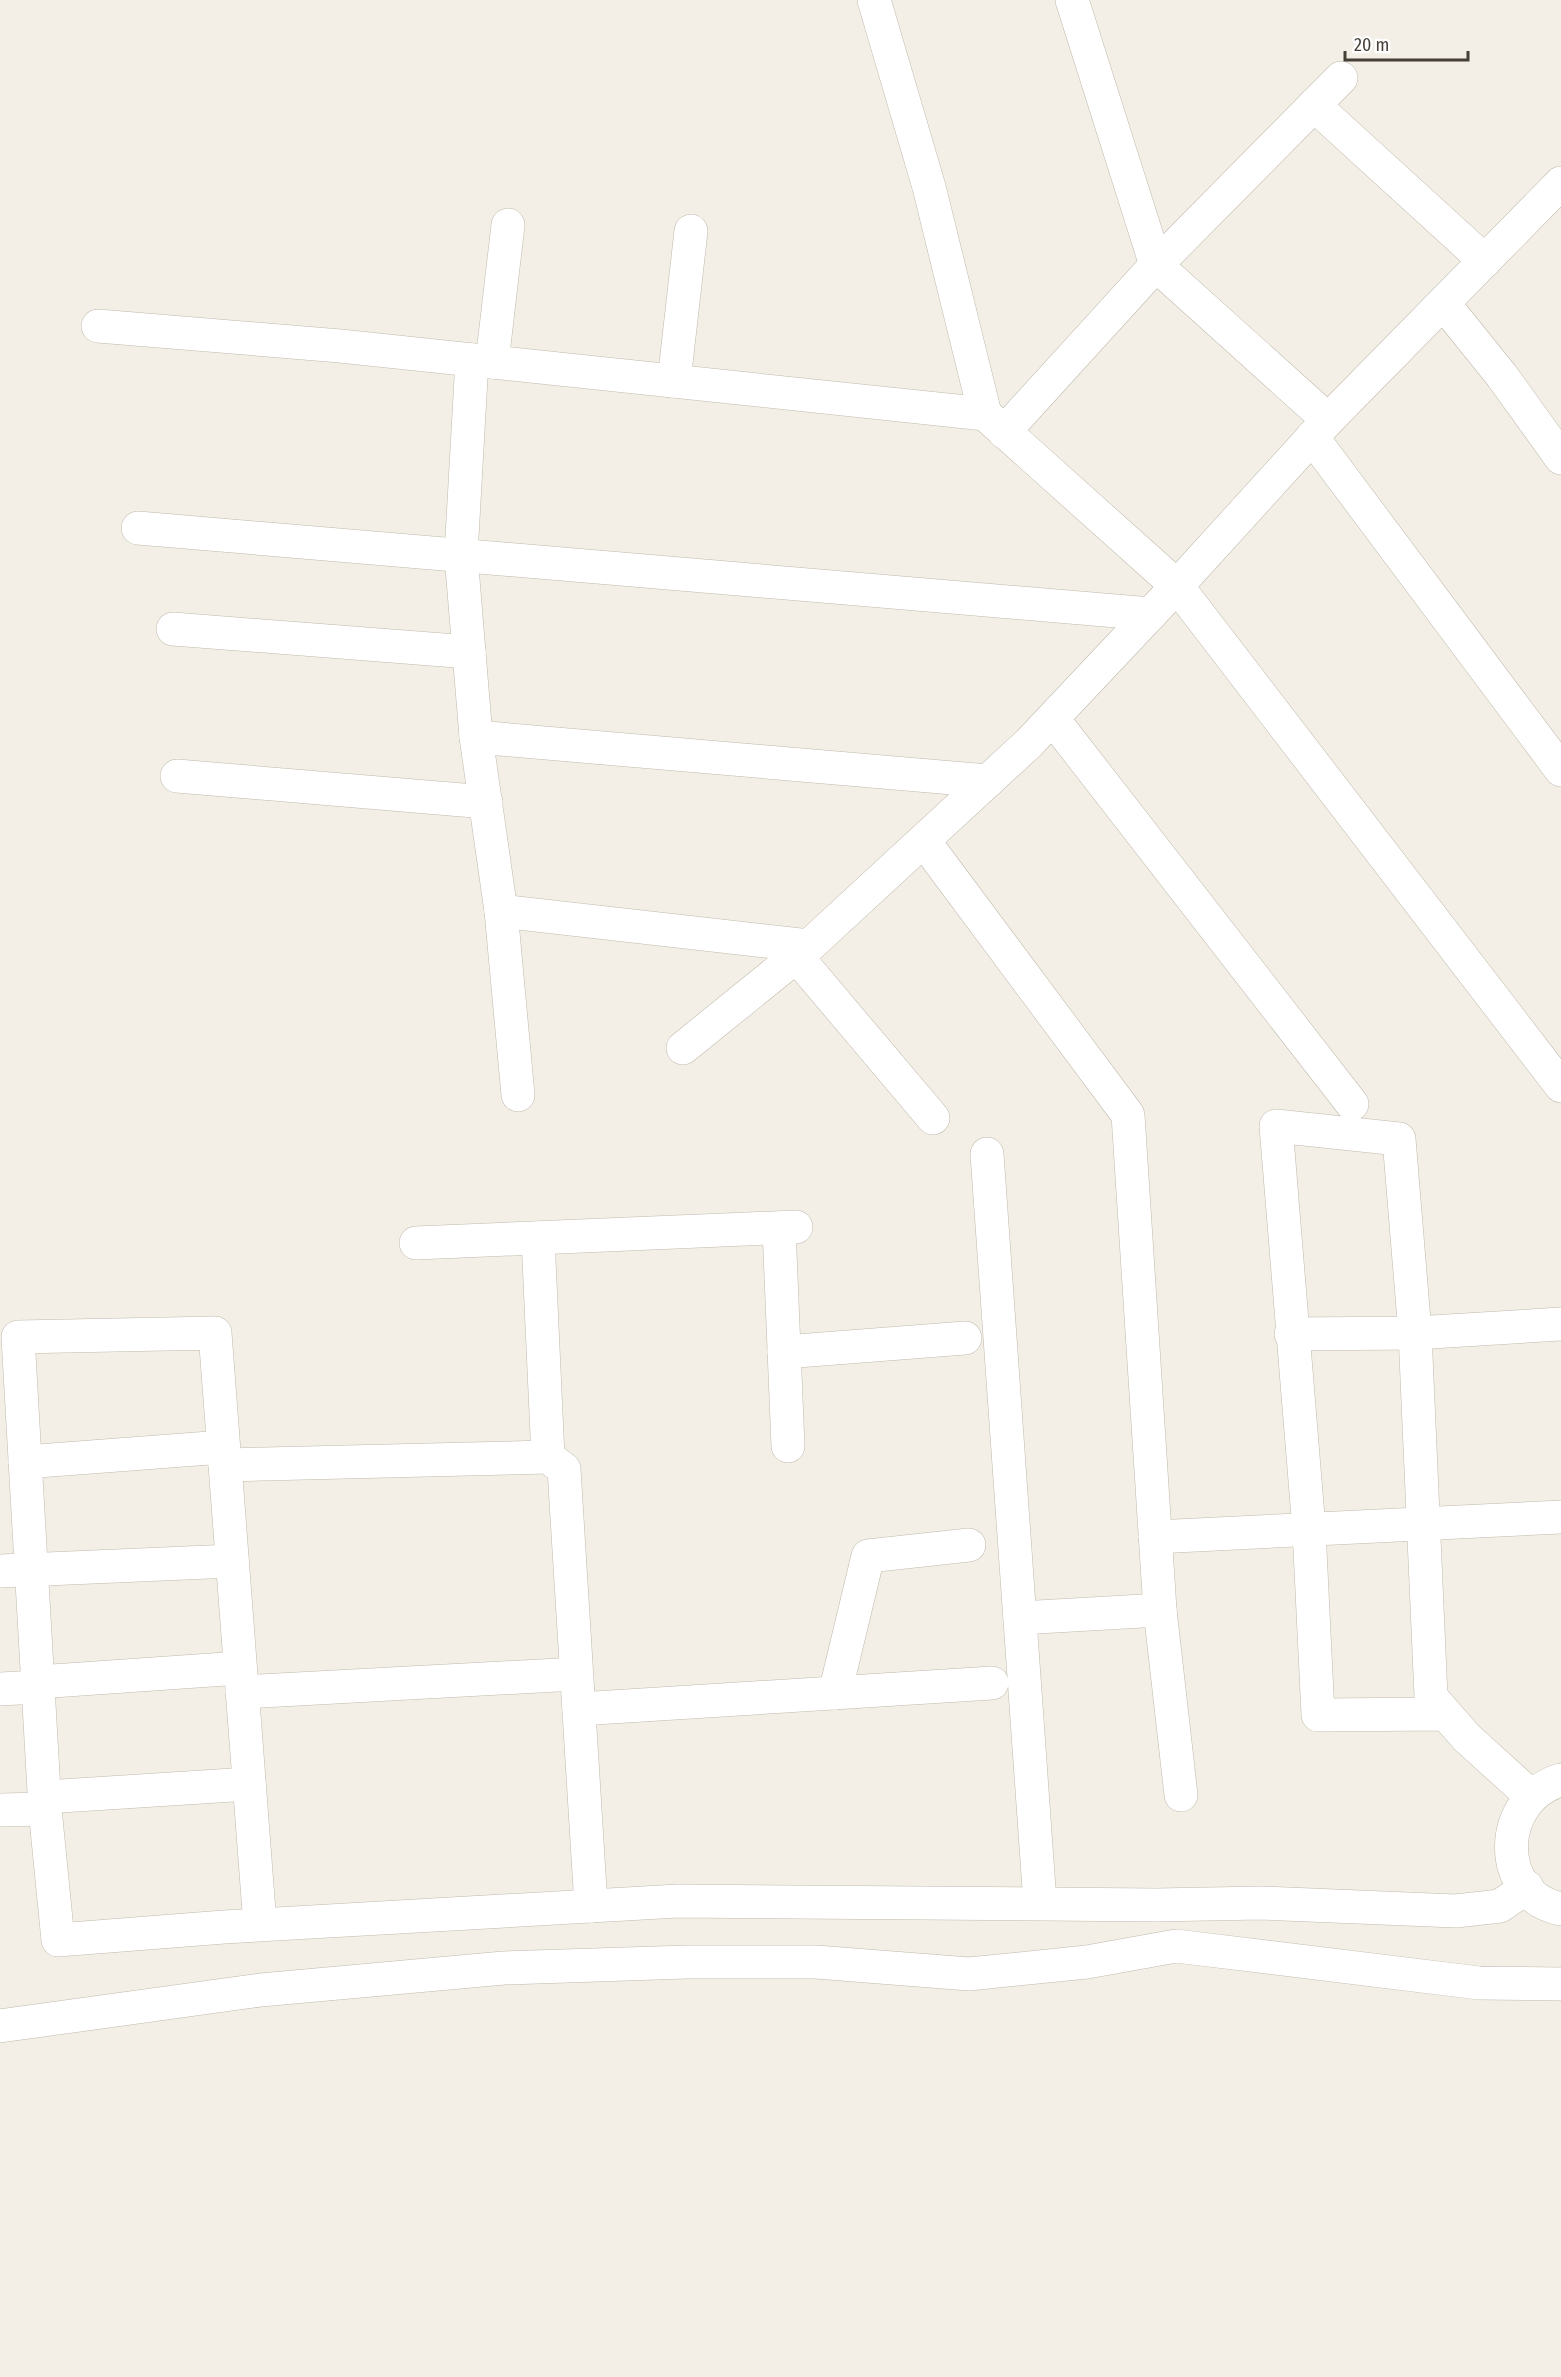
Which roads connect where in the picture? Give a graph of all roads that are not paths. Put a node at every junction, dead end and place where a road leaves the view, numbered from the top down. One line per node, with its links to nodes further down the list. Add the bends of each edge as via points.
1 (874, 0): 14 (street)
2 (1072, 0): 9 (street)
3 (1341, 78): 4 (street)
4 (1314, 105): 8 (street); 9 (street)
5 (1561, 183): 8 (street)
6 (508, 225): 12 (street)
7 (691, 231): 13 (street)
8 (1485, 261): 10 (street)
9 (1156, 265): 14 (street); 15 (street)
10 (1444, 304): 15 (street); 16 (street)
11 (98, 326): 12 (street)
12 (482, 361): 13 (street); 18 (street)
13 (674, 381): 14 (street)
14 (995, 423): 19 (street)
15 (1320, 429): 19 (street); 25 (street)
16 (1561, 458)
17 (138, 528): 18 (street)
18 (461, 555): 20 (street); 22 (street)
19 (1177, 586): 20 (street); 33 (street)
20 (1151, 614): 23 (street)
21 (173, 629): 22 (street)
22 (469, 652): 24 (street)
23 (1053, 719): 27 (street); 35 (street)
24 (476, 737): 27 (street); 28 (street)
25 (1561, 770)
26 (177, 776): 28 (street)
27 (988, 781): 29 (street)
28 (486, 802): 30 (street)
29 (924, 841): 31 (street); 52 (street, via 1128,1115)
30 (501, 911): 31 (street); 34 (street)
31 (803, 952): 32 (street); 36 (street)
32 (683, 1048)
33 (1561, 1086)
34 (518, 1095)
35 (1352, 1104)
36 (933, 1118)
37 (987, 1154): 57 (street)
38 (538, 1238): 39 (street); 44 (street, via 787,1227); 48 (street)
39 (416, 1243)
40 (1561, 1324): 41 (street)
41 (1415, 1333): 42 (street); 42 (street, via 1400,1139 1276,1126); 50 (street)
42 (1291, 1334): 51 (street)
43 (966, 1338): 44 (street)
44 (784, 1352): 45 (street)
45 (788, 1446)
46 (16, 1456): 47 (street); 47 (street, via 18,1337 215,1333); 55 (street)
47 (224, 1456): 48 (street); 54 (street)
48 (548, 1457): 58 (street, via 564,1469)
49 (1561, 1517): 50 (street)
50 (1422, 1524): 51 (street); 65 (street, via 1431,1697)
51 (1309, 1529): 52 (street); 65 (street, via 1317,1715)
52 (1155, 1537): 56 (street)
53 (969, 1545): 63 (street, via 868,1556)
54 (232, 1561): 55 (street); 59 (street)
55 (16, 1570): 61 (street)
56 (1160, 1610): 57 (street); 68 (street)
57 (1020, 1618): 73 (street)
58 (576, 1674): 59 (street); 64 (street)
59 (241, 1680): 61 (street); 67 (street)
60 (992, 1683): 63 (street)
61 (38, 1684): 62 (street); 70 (street)
62 (0, 1689)
63 (835, 1693): 64 (street)
64 (579, 1709): 74 (street)
65 (1445, 1714): 69 (street)
66 (1561, 1780): 69 (street)
67 (249, 1784): 70 (street); 76 (street)
68 (1181, 1795)
69 (1531, 1796): 72 (street, via 1517,1814 1511,1835 1512,1858)
70 (45, 1803): 71 (street); 76 (street, via 58,1940)
71 (0, 1810)
72 (1527, 1887): 73 (street, via 1500,1906 1456,1911 1261,1903); 75 (street, via 1535,1896)
73 (1040, 1903): 74 (street, via 678,1901)
74 (591, 1906): 76 (street)
75 (1561, 1909)
76 (260, 1925)
77 (1561, 1984): 78 (street, via 1479,1983 1176,1946 1087,1962 969,1974 816,1962 504,1968 261,1990)
78 (0, 2026)

